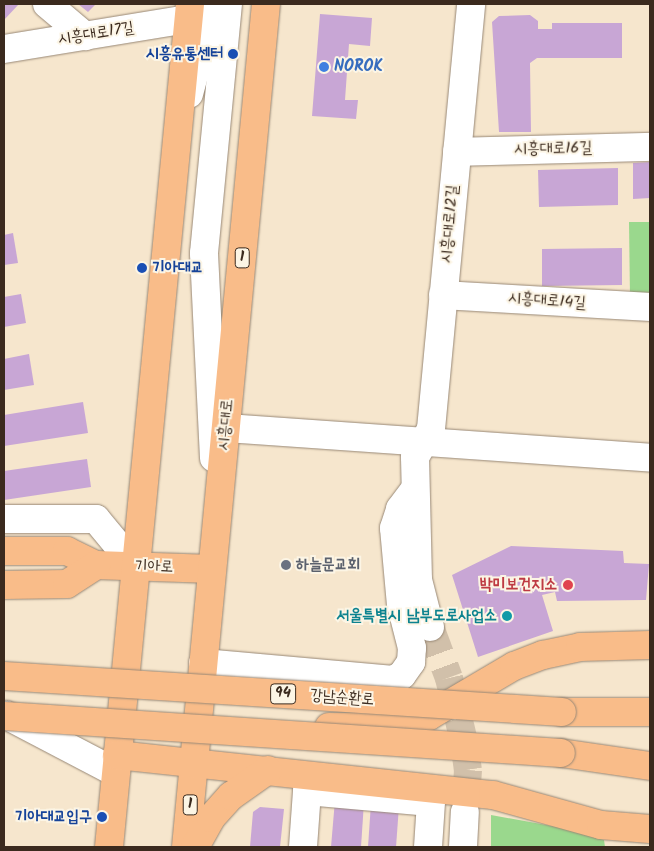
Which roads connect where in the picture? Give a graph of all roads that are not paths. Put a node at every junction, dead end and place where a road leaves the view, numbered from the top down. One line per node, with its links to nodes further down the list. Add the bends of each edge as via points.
1 (47, 4): 7 (street)
2 (213, 4): 9 (street)
3 (228, 4): 18 (street, via 204,254)
4 (266, 4): 14 (main road, 시흥대로 / 1)
5 (471, 4): 11 (street, 시흥대로12길)
6 (189, 12): 7 (street, 시흥대로17길); 9 (main road)
7 (85, 36): 8 (street, 시흥대로17길)
8 (4, 49)
9 (176, 145): 22 (main road)
10 (650, 147): 11 (street, 시흥대로16길)
11 (457, 152): 12 (street, 시흥대로12길)
12 (443, 295): 13 (street, 시흥대로14길); 15 (street, 시흥대로12길, via 431,429)
13 (650, 308)
14 (226, 428): 15 (street); 18 (main road, 시흥대로 / 1)
15 (421, 442): 16 (street); 17 (street, 시흥대로12길, via 415,457)
16 (650, 458)
17 (415, 489): 25 (street, 시흥대로12길, via 418,580); 27 (street, via 400,509 394,528 401,605 412,648 411,662 402,675 393,680)
18 (217, 512): 23 (main road, 시흥대로 / 1)
19 (4, 519): 22 (street, via 96,520)
20 (4, 551): 21 (main road, 기아로, via 67,551)
21 (96, 565): 22 (main road, 기아로); 24 (main road, via 67,584)
22 (135, 566): 23 (main road, 기아로); 29 (main road)
23 (212, 569): 27 (main road, 시흥대로 / 1)
24 (4, 586)
25 (430, 627)
26 (650, 645): 32 (main road, via 589,646 543,655 514,666 429,716 397,722 322,727)
27 (203, 663): 32 (main road, 시흥대로 / 1)
28 (4, 676): 30 (main road, 강남순환로 / 94, bridge, via 562,712)
29 (121, 710): 32 (main road); 34 (main road)
30 (650, 712)
31 (4, 715): 34 (street); 35 (main road, bridge, via 561,753)
32 (198, 717): 33 (main road, 시흥대로 / 1)
33 (194, 763): 34 (main road); 36 (main road); 40 (main road, 시흥대로 / 1)
34 (116, 764): 39 (main road)
35 (650, 766)
36 (268, 770): 38 (main road, via 493,795 602,825); 41 (main road, via 231,796 211,818)
37 (465, 812): 44 (street)
38 (650, 829)
39 (109, 847)
40 (186, 847)
41 (195, 847)
42 (303, 847): 43 (street, via 307,791 431,802)
43 (428, 847)
44 (463, 847)

